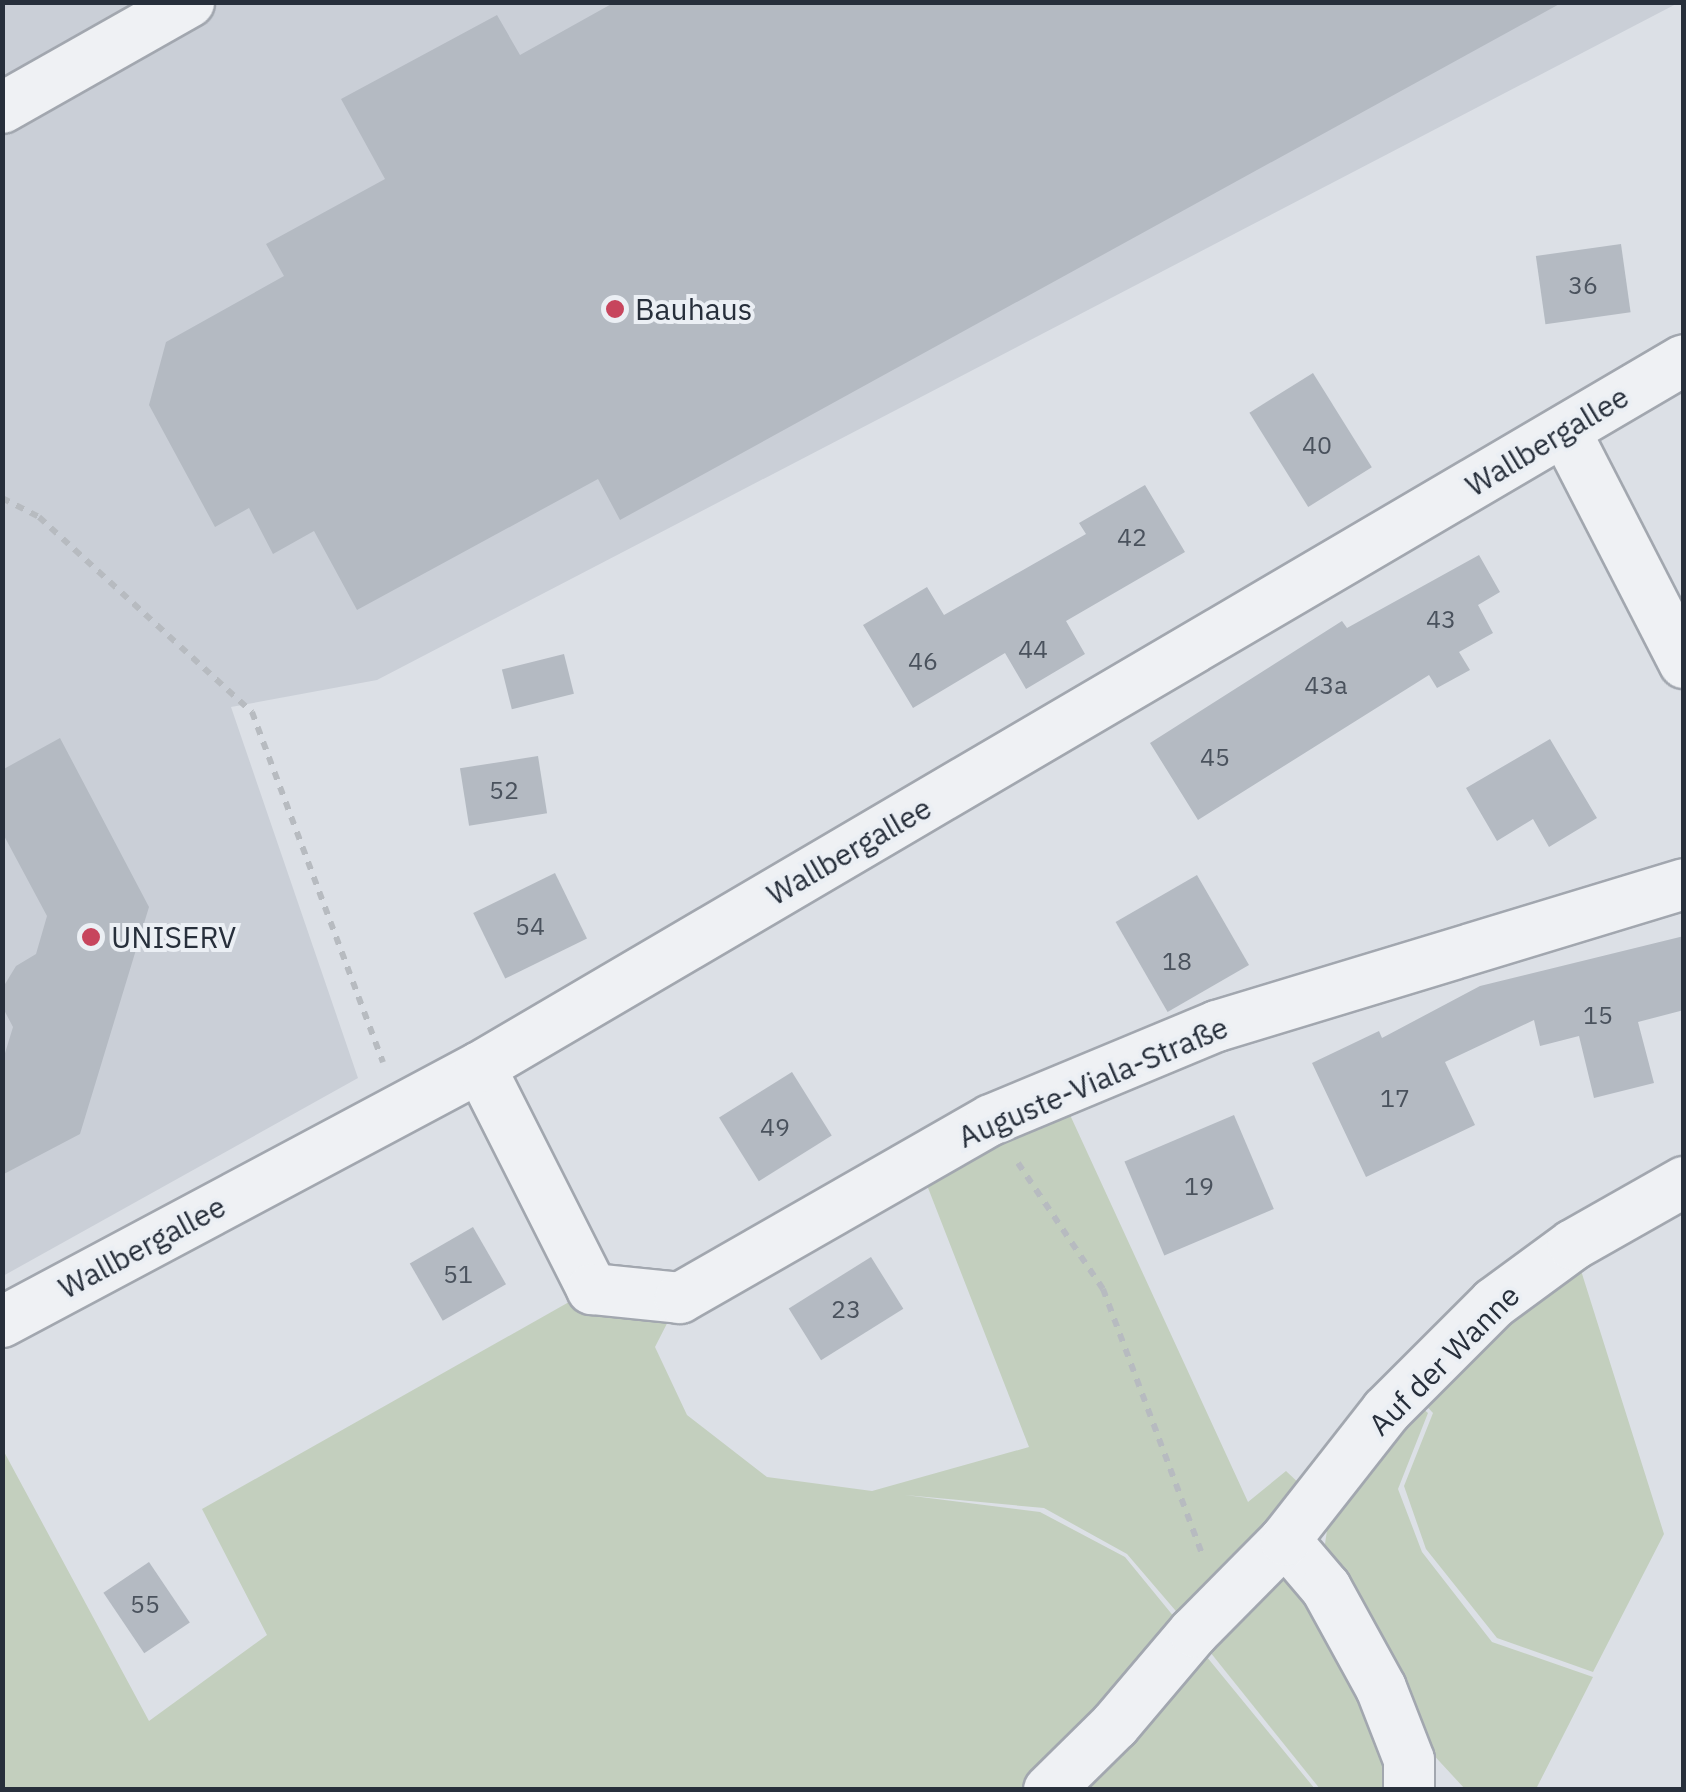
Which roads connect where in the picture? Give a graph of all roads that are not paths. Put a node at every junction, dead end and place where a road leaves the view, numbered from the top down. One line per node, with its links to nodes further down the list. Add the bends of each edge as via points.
1 (188, 2): 2 (street)
2 (2, 108)
3 (1684, 360): 4 (street, Wallbergallee)
4 (1565, 431): 5 (street); 7 (street, Wallbergallee)
5 (1684, 663)
6 (1684, 884): 7 (street, Auguste-Viala-Straße, via 1216,1026 991,1120 680,1298 592,1288)
7 (480, 1067): 9 (street, Wallbergallee)
8 (1684, 1182): 10 (street, Auf der Wanne, via 1572,1245 1494,1303 1386,1411)
9 (2, 1322)
10 (1284, 1540): 11 (street, Auf der Wanne); 12 (street, via 1326,1588 1381,1688 1409,1760)
11 (1049, 1790)
12 (1409, 1790)

